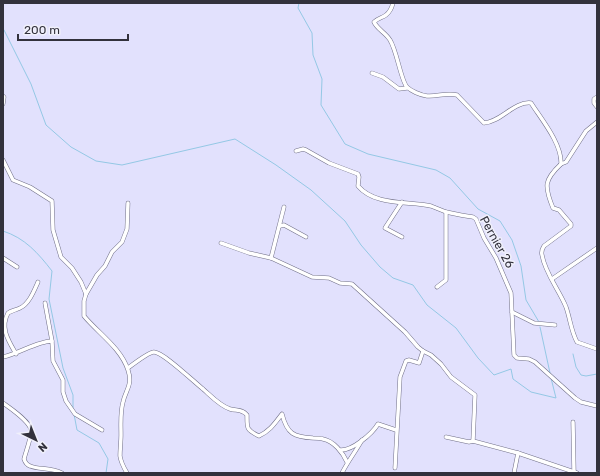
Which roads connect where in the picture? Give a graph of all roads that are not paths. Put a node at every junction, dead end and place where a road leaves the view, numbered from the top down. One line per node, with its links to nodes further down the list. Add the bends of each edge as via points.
1 (394, 3): 3 (street, via 386,15 374,22 390,40)
2 (372, 73): 3 (street, via 400,89)
3 (407, 88): 11 (street, via 427,96 457,95 484,123 531,103 552,135)
4 (3, 96): 6 (street)
5 (597, 96): 7 (street, via 594,103)
6 (3, 104)
7 (597, 107)
8 (597, 122): 11 (street, via 586,132)
9 (296, 152): 12 (street, Pernier 26, via 303,149 358,174 358,186 373,197 384,201)
10 (3, 160): 27 (street, via 13,180 52,201 53,230 62,257 72,268)
11 (562, 164): 24 (street, via 546,183 553,208 559,210 571,226 542,250)
12 (402, 202): 15 (street, Pernier 26); 18 (street, via 385,228)
13 (128, 203): 27 (street, via 126,230 122,242 112,252)
14 (284, 207): 16 (street)
15 (446, 212): 26 (street, via 446,280); 29 (street, Pernier 26, via 476,219 512,293)
16 (280, 226): 17 (street, via 284,225); 22 (street)
17 (306, 237)
18 (402, 237)
19 (221, 243): 22 (street)
20 (597, 248): 24 (street)
21 (3, 258): 23 (street)
22 (271, 258): 33 (street, via 312,277 352,284 394,321)
23 (17, 267)
24 (552, 279): 32 (street, via 565,306 577,342)
25 (38, 282): 34 (street, via 24,306 8,312 3,325)
26 (437, 287)
27 (86, 294): 36 (street, via 84,316 116,350)
28 (45, 303): 31 (street)
29 (512, 312): 30 (street, via 534,323); 38 (street, Pernier 26, via 514,355 517,358 529,359 581,402)
30 (555, 325)
31 (52, 341): 34 (street); 40 (street, via 53,361 63,380 66,401 75,414)
32 (597, 348)
33 (423, 352): 41 (street, via 419,363 406,361 400,377); 44 (street, via 431,355 451,377 475,395)
34 (16, 354): 35 (street)
35 (3, 357)
36 (128, 368): 45 (street, via 156,352 229,409 243,411 247,415 246,425 251,432 259,436 268,431 282,414 289,432 294,436 324,439); 50 (street, via 131,381 120,418 120,457)
37 (3, 403): 49 (street, via 31,426 24,459 26,463)
38 (597, 406)
39 (573, 422): 53 (street)
40 (102, 430)
41 (396, 430): 43 (street, via 378,424 373,432); 48 (street)
42 (446, 436): 44 (street)
43 (362, 440): 45 (street, via 348,449); 47 (street)
44 (473, 442): 46 (street)
45 (340, 450): 47 (street)
46 (518, 453): 52 (street); 53 (street)
47 (348, 462): 51 (street)
48 (395, 468)
49 (62, 473)
50 (127, 473)
51 (342, 473)
52 (514, 473)
53 (576, 473)

